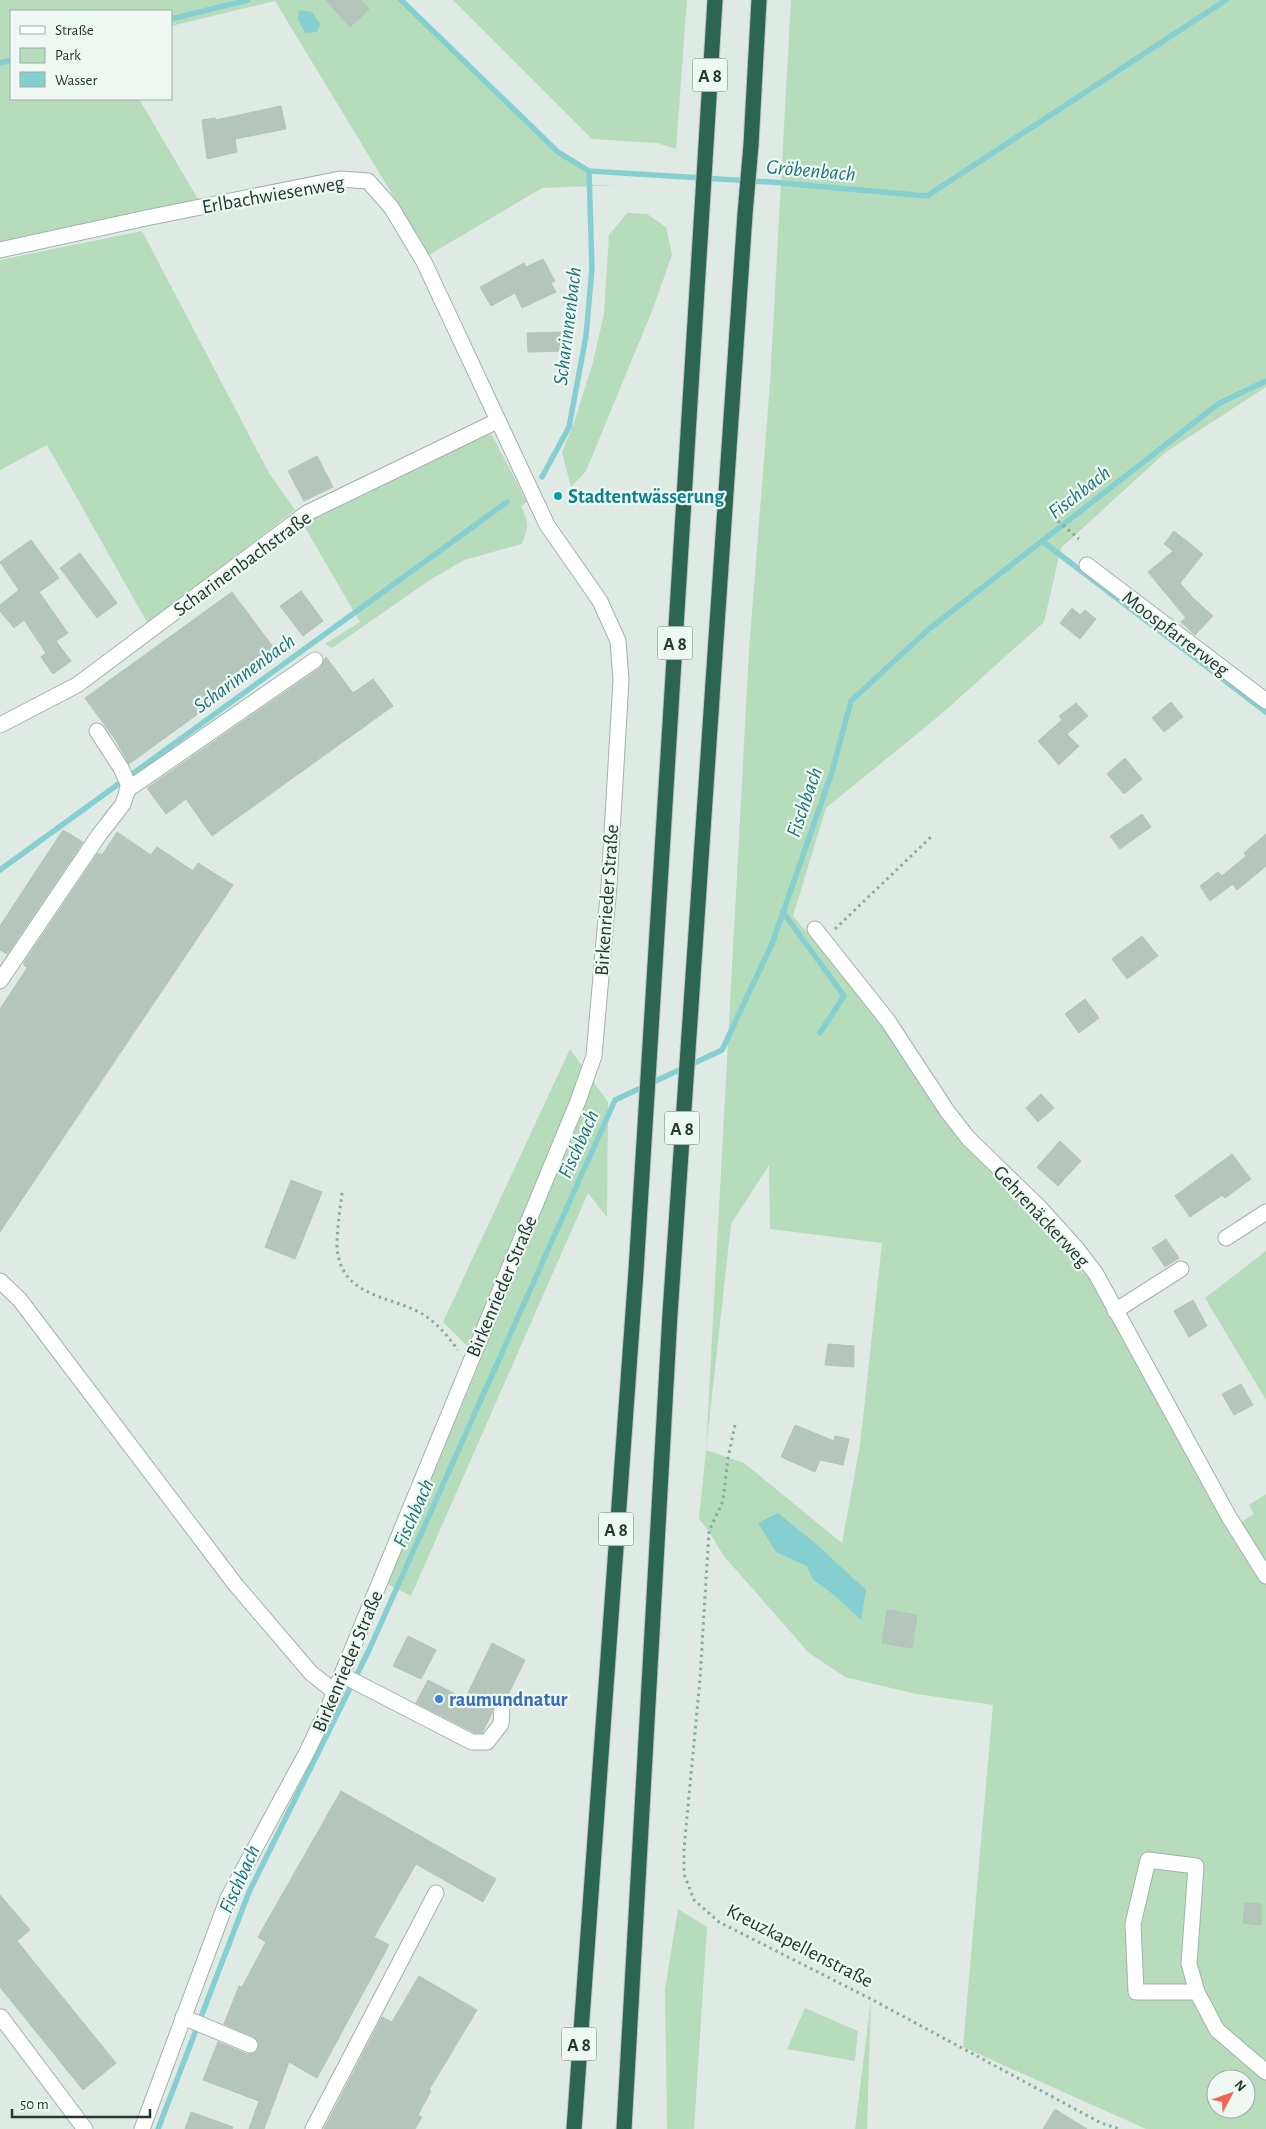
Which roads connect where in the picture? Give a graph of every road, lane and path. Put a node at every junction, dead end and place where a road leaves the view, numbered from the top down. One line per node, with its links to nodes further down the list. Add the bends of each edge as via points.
1 (715, 0): 37 (highway, A 8, via 648,1073)
2 (759, 0): 38 (highway, A 8, via 670,1314)
3 (0, 250): 4 (street, Erlbachwiesenweg, via 340,180 368,181 390,207 424,262)
4 (497, 421): 10 (street, Scharinenbachstraße, via 306,513 77,685); 22 (street, Birkenrieder Straße, via 547,525 600,600 618,641 621,680 609,885 594,1056)
5 (1058, 521): 6 (path)
6 (1079, 539)
7 (1087, 565): 9 (street, Moospfarrerweg)
8 (315, 660): 12 (street)
9 (1266, 701)
10 (0, 725)
11 (97, 731): 12 (street, via 121,768)
12 (128, 788): 15 (street, via 123,804)
13 (932, 835): 14 (path)
14 (819, 934): 21 (street, Gehrenäckerweg, via 888,1021 968,1138 1077,1249 1096,1274)
15 (2, 979)
16 (342, 1193): 22 (path, via 337,1247 342,1269 358,1287 375,1297 417,1311 439,1325)
17 (1266, 1212): 18 (street)
18 (1226, 1238)
19 (1181, 1269): 21 (street)
20 (2, 1287): 26 (street, via 20,1300 235,1584 311,1673)
21 (1115, 1311): 24 (street, Gehrenäckerweg, via 1229,1517)
22 (470, 1360): 25 (street, Birkenrieder Straße)
23 (735, 1425): 39 (path, Kreuzkapellenstraße, via 724,1501 709,1531 700,1679 684,1850 684,1874 694,1900 719,1922)
24 (1266, 1576)
25 (342, 1676): 26 (street, Birkenrieder Straße); 27 (street, via 472,1742 487,1742 501,1724)
26 (335, 1692): 31 (street, Birkenrieder Straße, via 307,1752 228,1898)
27 (502, 1708)
28 (436, 1894): 36 (street)
29 (1197, 1992): 29 (street, via 1189,1964 1196,1866 1148,1860 1133,1924 1136,1992); 33 (street, via 1217,2030)
30 (1, 2017): 34 (street)
31 (185, 2018): 32 (street); 35 (street, Birkenrieder Straße)
32 (250, 2044)
33 (1266, 2072)
34 (85, 2129)
35 (142, 2129)
36 (313, 2129)
37 (574, 2129)
38 (624, 2129)
39 (1119, 2129)

